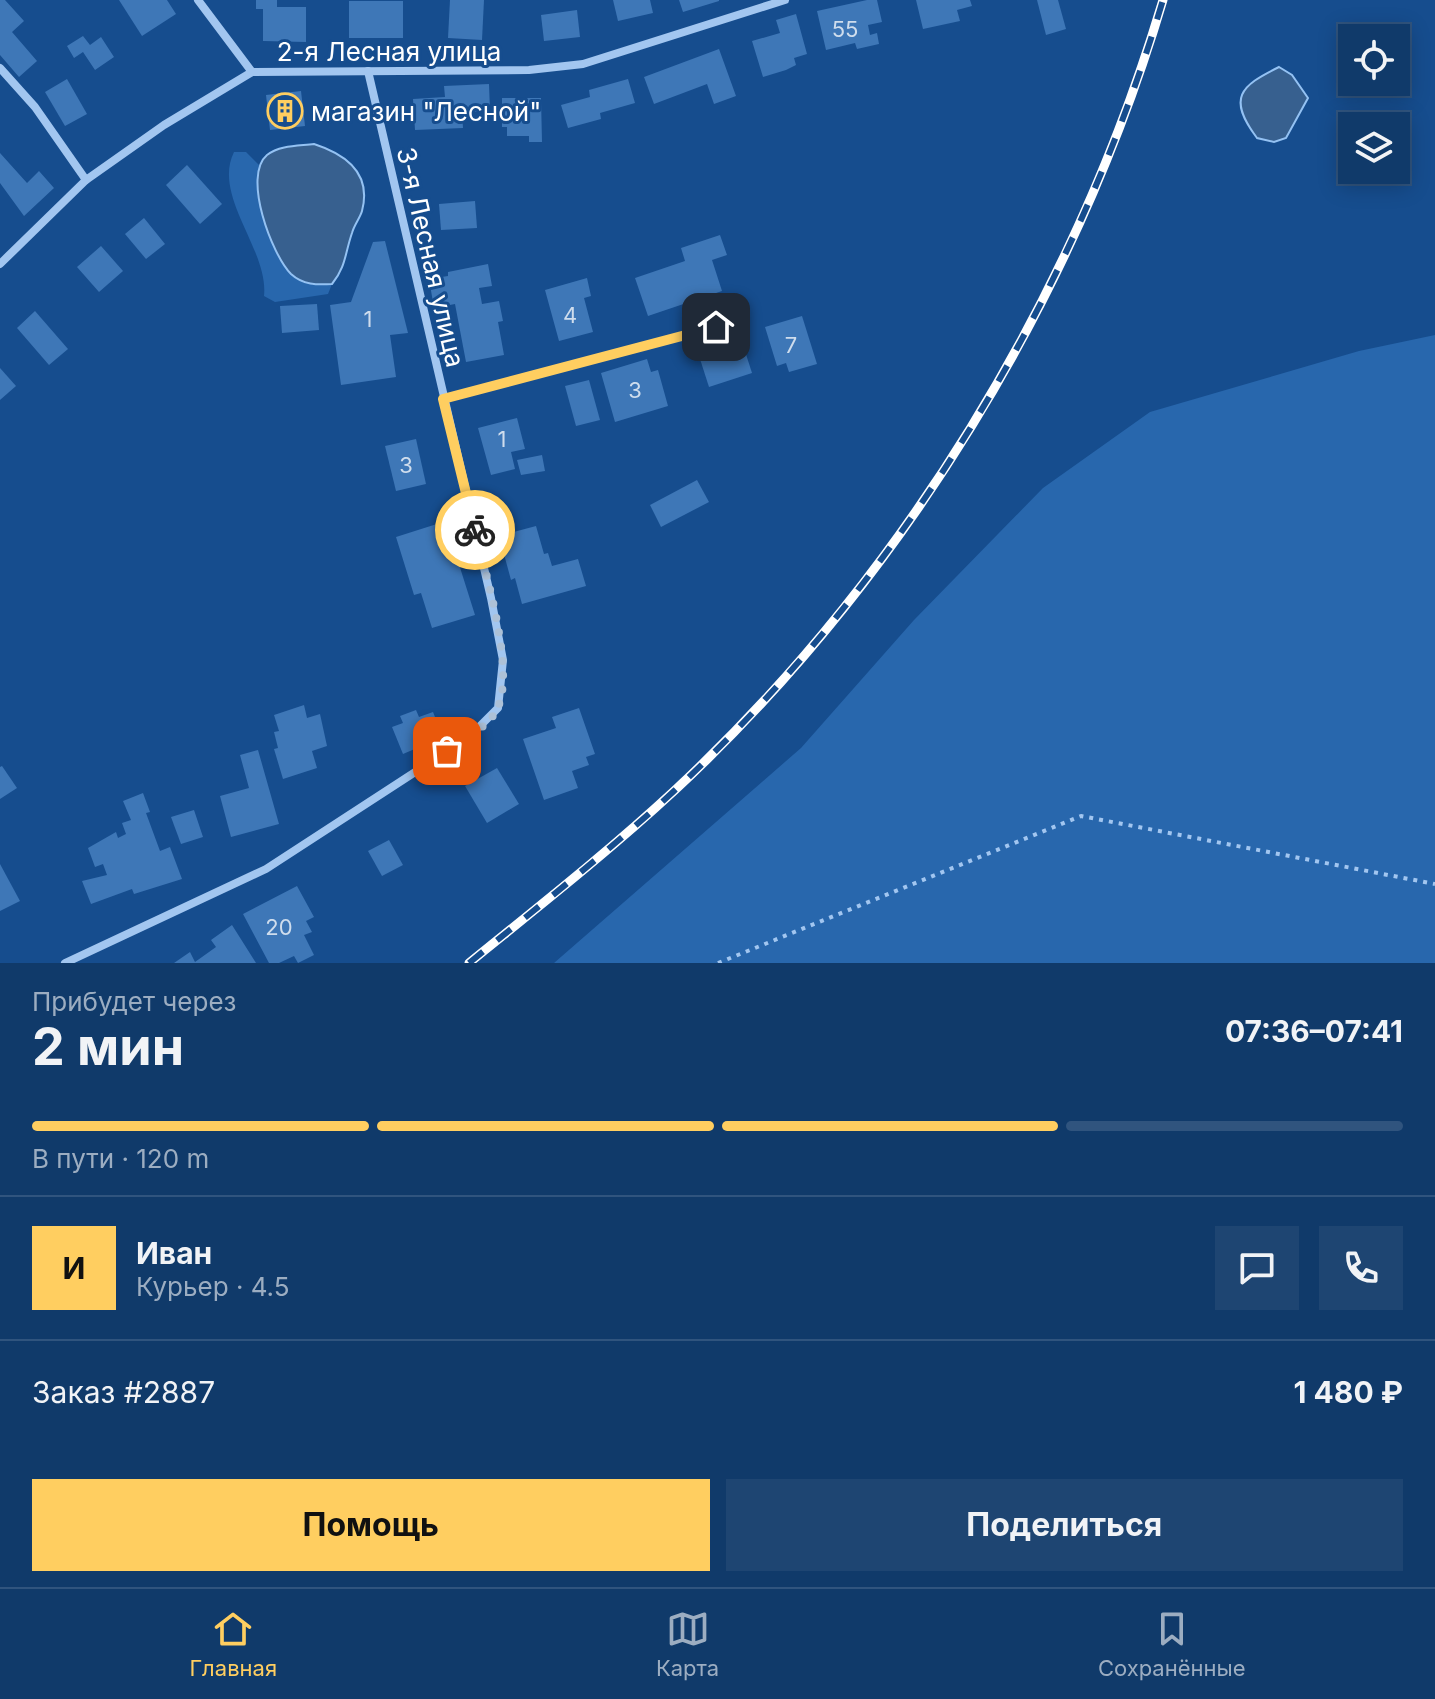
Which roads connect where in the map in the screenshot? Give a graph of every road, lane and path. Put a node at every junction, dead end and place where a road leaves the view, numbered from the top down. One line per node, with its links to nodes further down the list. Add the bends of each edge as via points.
1 (198, 0): 5 (street)
2 (785, 0): 4 (street, 2-я Лесная улица, via 583,64 529,70)
3 (0, 68): 6 (street, via 35,107)
4 (368, 71): 5 (street, 2-я Лесная улица); 9 (street, 3-я Лесная улица)
5 (252, 72): 6 (street, 2-я Лесная улица)
6 (86, 180): 7 (street, 2-я Лесная улица)
7 (0, 264)
8 (716, 327): 9 (street)
9 (443, 399): 11 (street, 3-я Лесная улица, via 503,660 498,708 469,737 266,869)
10 (1435, 884): 12 (path, via 1081,816)
11 (65, 963)
12 (718, 963)

